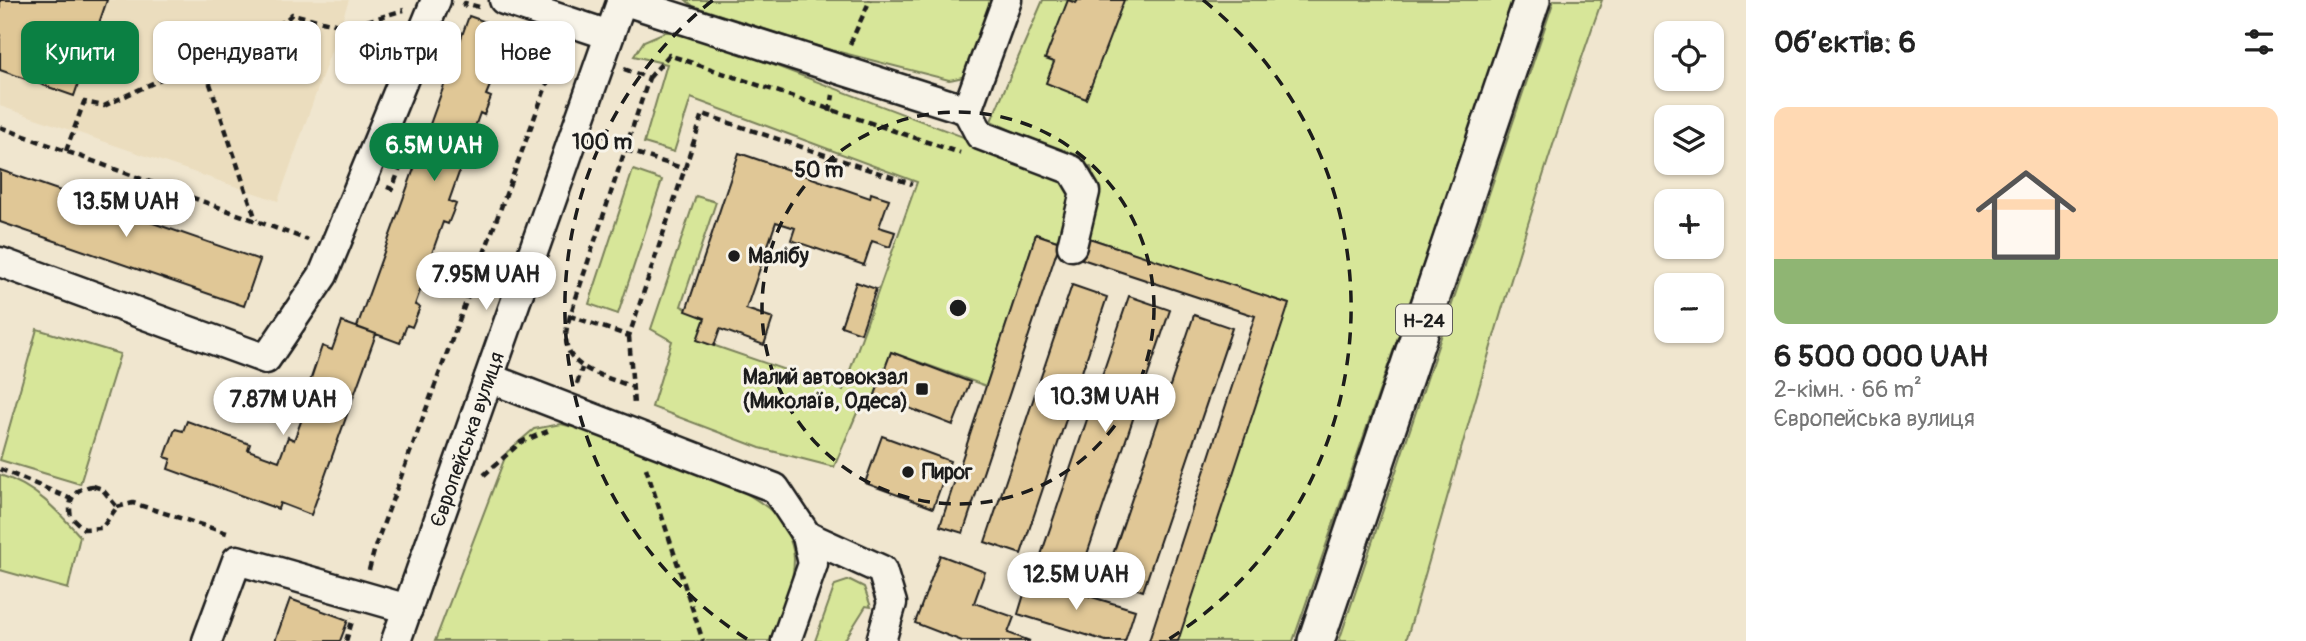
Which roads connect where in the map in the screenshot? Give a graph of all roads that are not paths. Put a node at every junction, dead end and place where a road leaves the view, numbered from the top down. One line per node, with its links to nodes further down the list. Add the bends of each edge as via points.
1 (436, 0): 9 (street, via 323,275 266,359)
2 (622, 0): 6 (street, Європейська вулиця); 7 (street)
3 (1007, 0): 7 (street)
4 (1532, 0): 17 (main road, Н-24)
5 (497, 6): 6 (street)
6 (605, 48): 10 (street, Європейська вулиця)
7 (967, 110): 8 (street, via 981,135 1072,170 1085,192)
8 (1072, 246)
9 (0, 262)
10 (489, 378): 11 (street, via 775,488); 12 (street, Європейська вулиця)
11 (807, 536): 15 (street, via 813,564); 16 (street, via 882,570 892,603)
12 (408, 609): 13 (street, via 237,560); 14 (street, Європейська вулиця)
13 (207, 641)
14 (396, 641)
15 (786, 641)
16 (881, 641)
17 (1315, 641)

